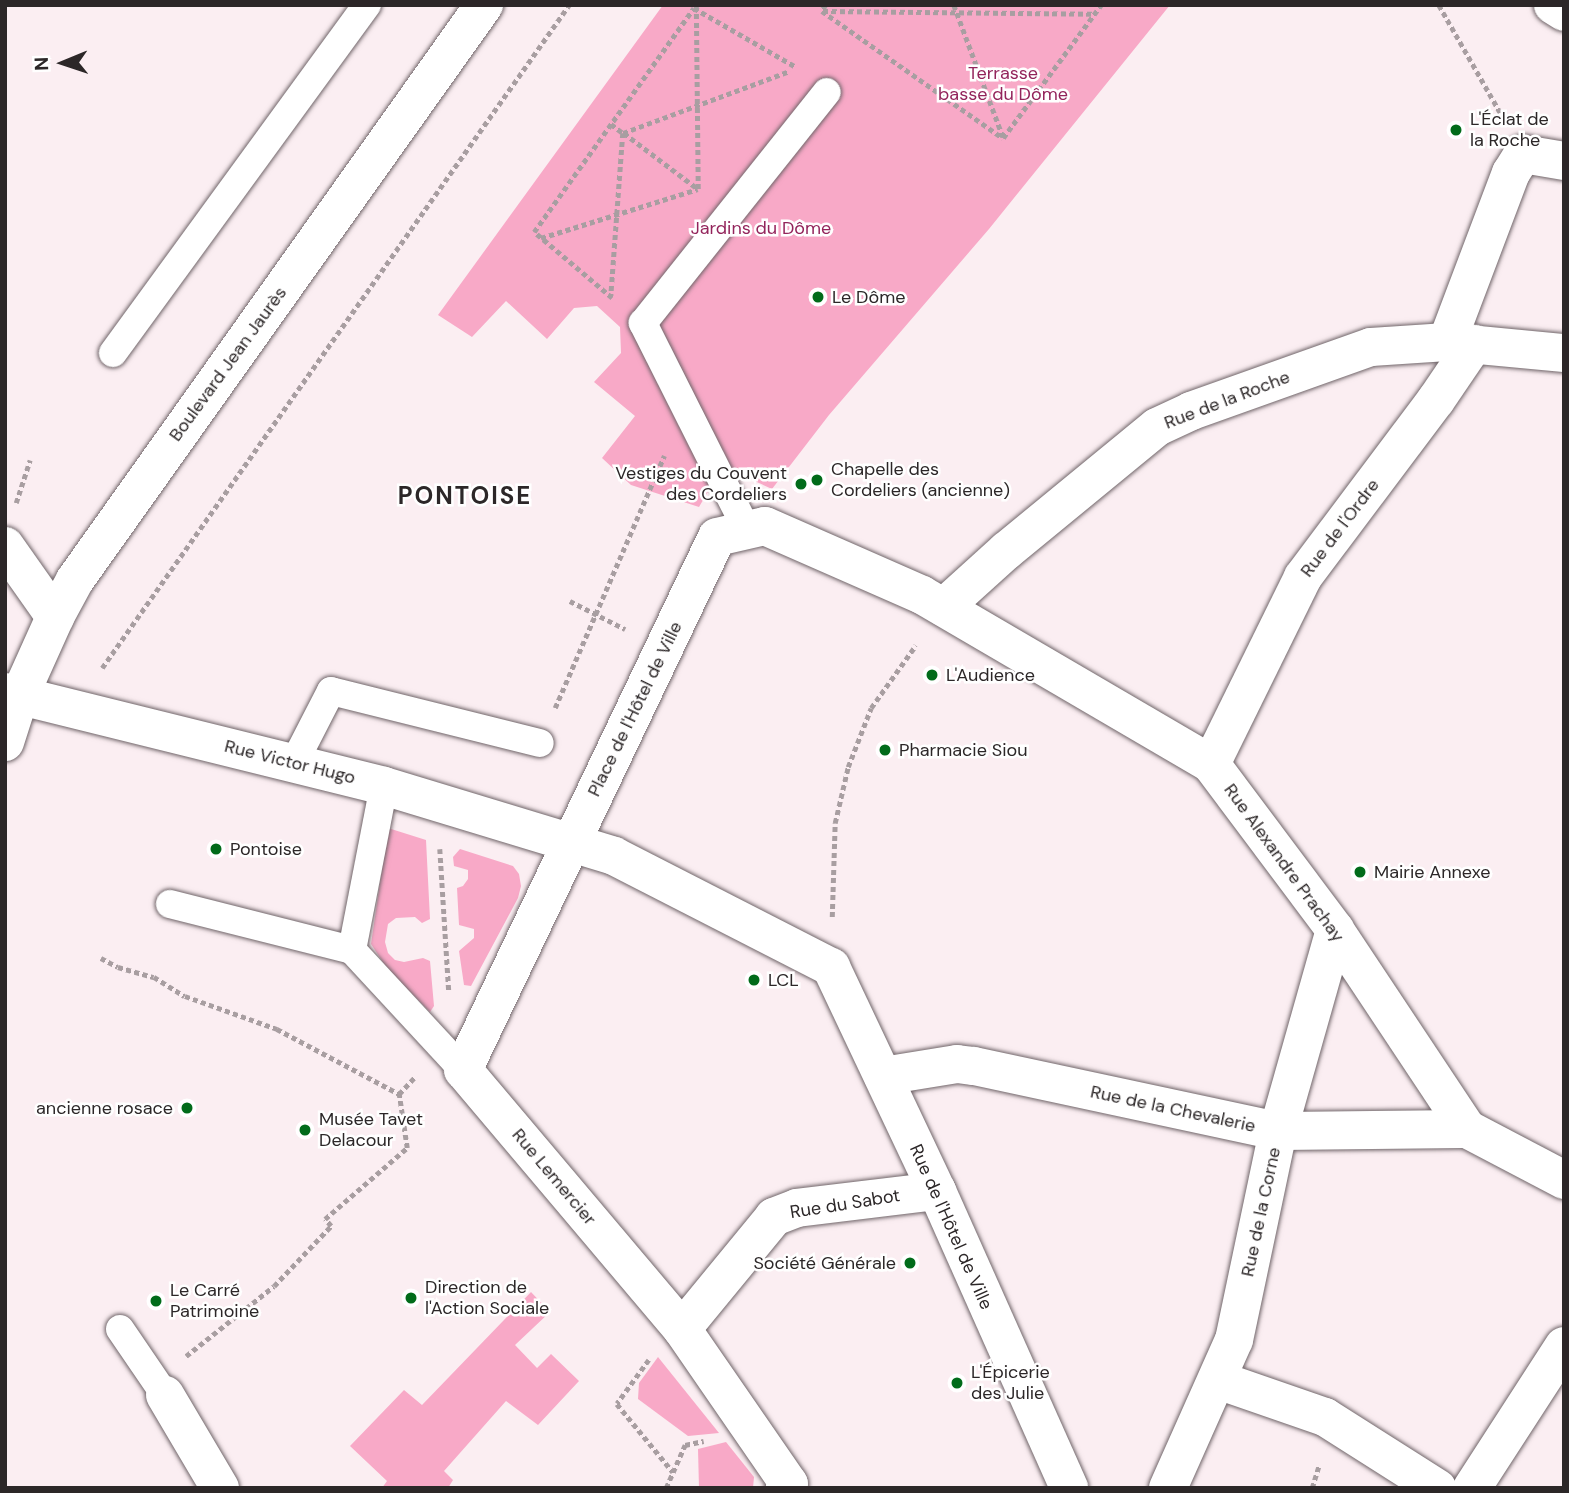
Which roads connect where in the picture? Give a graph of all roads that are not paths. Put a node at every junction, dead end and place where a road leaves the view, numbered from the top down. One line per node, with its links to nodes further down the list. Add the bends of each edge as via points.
1 (367, 5): 8 (lane)
2 (484, 5): 13 (street, Boulevard Jean Jaurès, via 109,531)
3 (1553, 5): 4 (street)
4 (1564, 12)
5 (827, 92): 10 (lane, via 643,323)
6 (1564, 161): 7 (street, via 1523,154 1511,173)
7 (1460, 343): 9 (street, Rue de la Roche); 12 (street, Rue de la Roche, via 1371,347 1157,427); 18 (street, Rue de l'Ordre, via 1436,400 1303,577)
8 (113, 353)
9 (1564, 353)
10 (747, 530): 12 (street, Place de l'Hôtel de Ville, via 765,526); 20 (street, Place de l'Hôtel de Ville, via 717,537)
11 (5, 546): 13 (street)
12 (944, 607): 18 (street, Rue Alexandre Prachay)
13 (55, 617): 14 (street, Boulevard Jean Jaurès)
14 (10, 697): 15 (street, Boulevard Jean Jaurès); 17 (street, Rue Victor Hugo)
15 (5, 742)
16 (540, 743): 17 (lane, via 331,691)
17 (294, 763): 19 (street, Rue Victor Hugo)
18 (1211, 764): 22 (street, Rue Alexandre Prachay)
19 (384, 786): 20 (street, Rue Victor Hugo); 23 (lane)
20 (572, 843): 24 (street); 25 (street, Rue de l'Hôtel de Ville, via 614,856 831,967)
21 (170, 904): 23 (lane)
22 (1335, 930): 26 (street, Rue Alexandre Prachay); 27 (street, Rue de la Corne)
23 (352, 950): 24 (lane)
24 (463, 1070): 31 (street, Rue Lemercier)
25 (883, 1076): 27 (street, Rue de la Chevalerie, via 974,1066); 29 (street, Rue de l'Hôtel de Ville)
26 (1467, 1129): 27 (street, Rue de la Chevalerie); 28 (street, Rue Alexandre Prachay)
27 (1278, 1131): 33 (street, Rue de la Corne, via 1234,1340)
28 (1564, 1180)
29 (937, 1191): 31 (street, Rue du Sabot, via 797,1208 774,1217); 37 (street, Rue de l'Hôtel de Ville)
30 (120, 1329): 34 (lane)
31 (668, 1341): 36 (street, Rue Lemercier, via 789,1484)
32 (1564, 1346): 40 (street)
33 (1218, 1380): 38 (street, Rue de la Corne); 39 (street, via 1325,1417)
34 (160, 1388): 35 (street)
35 (220, 1488)
36 (785, 1488)
37 (1069, 1488)
38 (1168, 1488)
39 (1437, 1488)
40 (1472, 1488)

